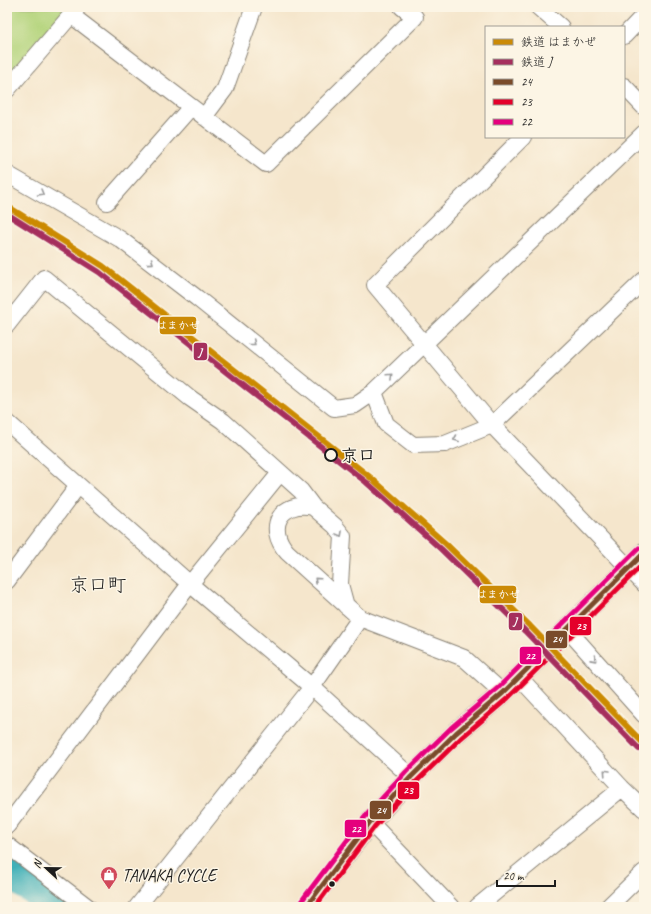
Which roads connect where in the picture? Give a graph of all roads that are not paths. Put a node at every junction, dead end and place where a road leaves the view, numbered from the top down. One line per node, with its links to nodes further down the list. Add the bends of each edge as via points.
1 (254, 7): 11 (street, via 225,89)
2 (402, 7): 11 (street, via 415,17 266,164)
3 (538, 7): 6 (street)
4 (75, 11): 9 (street); 11 (street)
5 (644, 16): 7 (street)
6 (560, 26)
7 (625, 35)
8 (625, 87): 10 (street)
9 (7, 90)
10 (644, 107)
11 (197, 112): 15 (street)
12 (644, 133): 18 (street)
13 (522, 138): 18 (street, via 375,286)
14 (7, 174): 19 (street, one-way to 19, via 120,239 334,408 355,405)
15 (107, 202)
16 (644, 280): 21 (street)
17 (7, 325): 22 (street, via 44,278 190,398 223,421)
18 (426, 344): 19 (street, one-way to 18); 21 (street)
19 (374, 392): 21 (street, one-way to 19, via 445,444 413,445 386,424)
20 (7, 422): 23 (street)
21 (492, 425): 26 (street)
22 (280, 473): 24 (street, via 301,491); 28 (street)
23 (78, 486): 27 (street); 28 (street)
24 (313, 507): 30 (street, one-way to 30, via 343,536 340,584); 30 (street, one-way to 24, via 278,541 278,522 289,509 295,506)
25 (644, 554): 26 (street)
26 (629, 568): 29 (street); 32 (street)
27 (7, 581)
28 (190, 584): 34 (street); 41 (street)
29 (644, 584)
30 (346, 606): 31 (street)
31 (360, 618): 34 (street); 35 (street, via 464,658)
32 (568, 630): 33 (street); 36 (street, one-way to 36)
33 (519, 677): 35 (street); 38 (street, one-way to 33)
34 (312, 687): 37 (street); 45 (street)
35 (504, 693): 37 (street, via 456,733)
36 (644, 715)
37 (411, 777): 40 (street)
38 (622, 788): 39 (street); 48 (street)
39 (644, 809)
40 (370, 822): 46 (street); 47 (street)
41 (7, 826)
42 (7, 845): 44 (street)
43 (644, 872): 49 (street)
44 (88, 907)
45 (137, 907)
46 (306, 907)
47 (451, 907)
48 (477, 907)
49 (608, 907)

